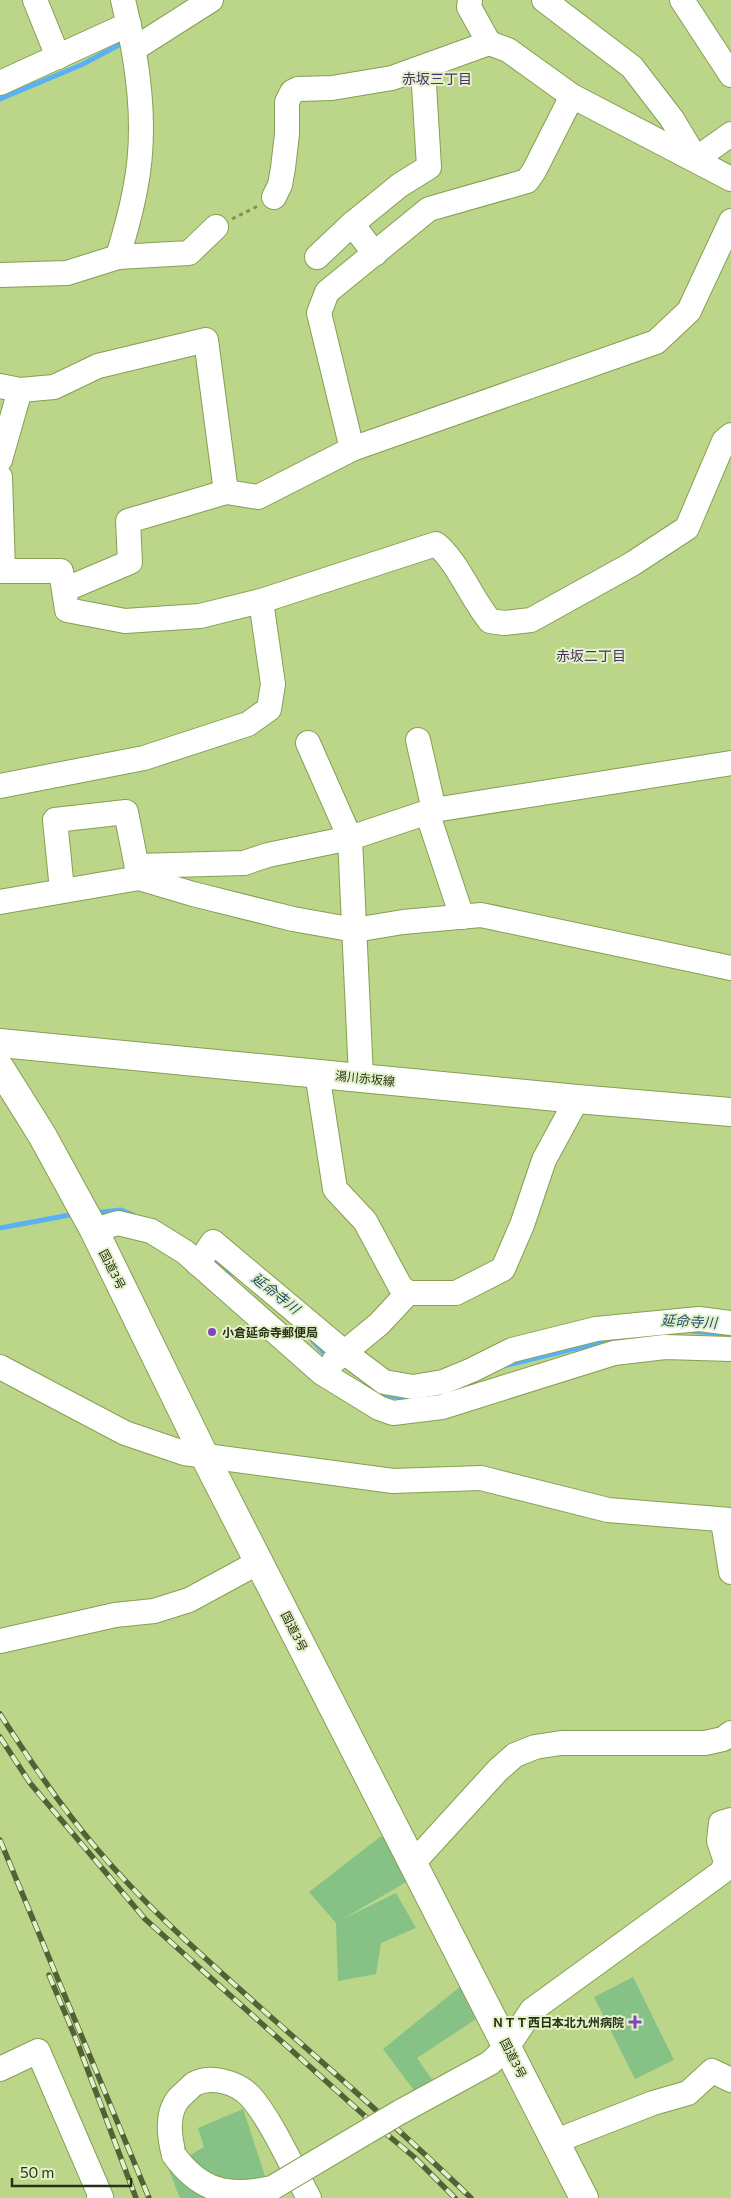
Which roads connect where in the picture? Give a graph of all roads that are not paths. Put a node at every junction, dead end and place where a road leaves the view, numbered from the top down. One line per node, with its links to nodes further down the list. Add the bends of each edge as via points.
1 (35, 0): 10 (street)
2 (123, 0): 7 (street)
3 (211, 0): 9 (street)
4 (470, 0): 8 (street, via 470,7)
5 (544, 0): 16 (street, via 632,67 672,118)
6 (682, 0): 12 (street)
7 (129, 24): 9 (street); 10 (street)
8 (489, 43): 11 (street); 14 (street, via 508,50)
9 (134, 49): 23 (street, via 142,127 136,189)
10 (58, 57): 13 (street)
11 (423, 68): 18 (street, via 392,78 292,92 287,102 283,168); 20 (street, via 429,167 400,185)
12 (731, 75)
13 (0, 83)
14 (572, 96): 16 (street); 22 (street, via 527,181 429,209)
15 (731, 134): 16 (street)
16 (696, 160): 17 (street)
17 (731, 179)
18 (274, 197)
19 (731, 220): 28 (street, via 689,311 656,342)
20 (352, 224): 22 (street); 24 (street)
21 (216, 227): 23 (street, via 189,253)
22 (375, 254): 28 (street, via 327,292 319,312)
23 (118, 257): 25 (street, via 67,273)
24 (317, 257)
25 (0, 275)
26 (10, 388): 29 (street); 31 (street, via 54,387 98,366 206,340)
27 (731, 434): 35 (street, via 724,441 687,528 632,564 531,620 490,622 445,552 436,544)
28 (352, 449): 31 (street, via 258,497)
29 (0, 460)
30 (0, 477): 32 (street)
31 (226, 492): 34 (street, via 128,521 130,562)
32 (0, 499): 33 (street)
33 (2, 572): 34 (street, via 61,571)
34 (64, 590): 35 (street, via 67,610 125,621 200,616)
35 (261, 601): 39 (street, via 273,684 269,709 248,724 144,758)
36 (418, 740): 40 (street)
37 (308, 743): 41 (street)
38 (731, 763): 40 (street)
39 (0, 786)
40 (430, 811): 41 (street); 45 (street)
41 (350, 838): 42 (street, via 244,863); 46 (street)
42 (138, 872): 43 (street); 43 (street, via 126,812 55,820); 46 (street, via 192,894 293,919)
43 (62, 890): 44 (street)
44 (0, 902)
45 (462, 917): 46 (street); 47 (street, via 481,915)
46 (355, 930): 51 (street)
47 (731, 968)
48 (0, 1043): 50 (main road, 湯川赤坂線)
49 (0, 1068): 54 (main road, 国道3号, via 42,1135)
50 (317, 1073): 51 (main road, 湯川赤坂線); 56 (street, via 335,1189 365,1221 400,1286)
51 (361, 1077): 52 (main road, 湯川赤坂線)
52 (577, 1099): 53 (main road, 湯川赤坂線); 56 (street, via 544,1160 503,1269 456,1293)
53 (731, 1112)
54 (86, 1217): 55 (street, via 151,1231); 66 (main road, 国道3号)
55 (198, 1264): 57 (street, via 213,1242); 59 (street)
56 (408, 1293): 62 (street)
57 (288, 1304): 59 (street); 62 (street)
58 (731, 1323): 60 (street, via 699,1319 623,1325)
59 (266, 1325): 65 (street)
60 (572, 1335): 62 (street, via 512,1350 443,1382 413,1387 384,1382); 63 (street)
61 (731, 1349): 63 (street, via 665,1347 614,1353)
62 (344, 1352): 65 (street)
63 (576, 1365): 65 (street, via 442,1407 393,1413 379,1408)
64 (0, 1367): 66 (street, via 125,1434 184,1453)
65 (322, 1373)
66 (204, 1455): 67 (street, via 393,1481 481,1478 608,1510); 68 (main road, 国道3号)
67 (727, 1520): 69 (street)
68 (260, 1562): 70 (street, via 189,1600 154,1611 115,1615); 73 (main road, 国道3号)
69 (731, 1572)
70 (0, 1641)
71 (731, 1733): 73 (street, via 705,1743 561,1743 535,1746 515,1755 498,1770)
72 (731, 1820): 74 (street, via 721,1823 719,1841 726,1862 722,1872 532,2010)
73 (414, 1862): 74 (main road, 国道3号)
74 (508, 2046): 77 (main road, 国道3号); 79 (street, bridge, via 490,2063 400,2112 272,2188 258,2194 229,2196 212,2191 187,2173 174,2156 169,2135 171,2114 178,2098 194,2084 212,2079 233,2084 249,2094 260,2108)
75 (0, 2069): 78 (street, via 38,2051)
76 (731, 2080): 77 (street, via 712,2071 688,2093)
77 (556, 2140): 80 (main road, 国道3号)
78 (99, 2198)
79 (309, 2198)
80 (584, 2198)

